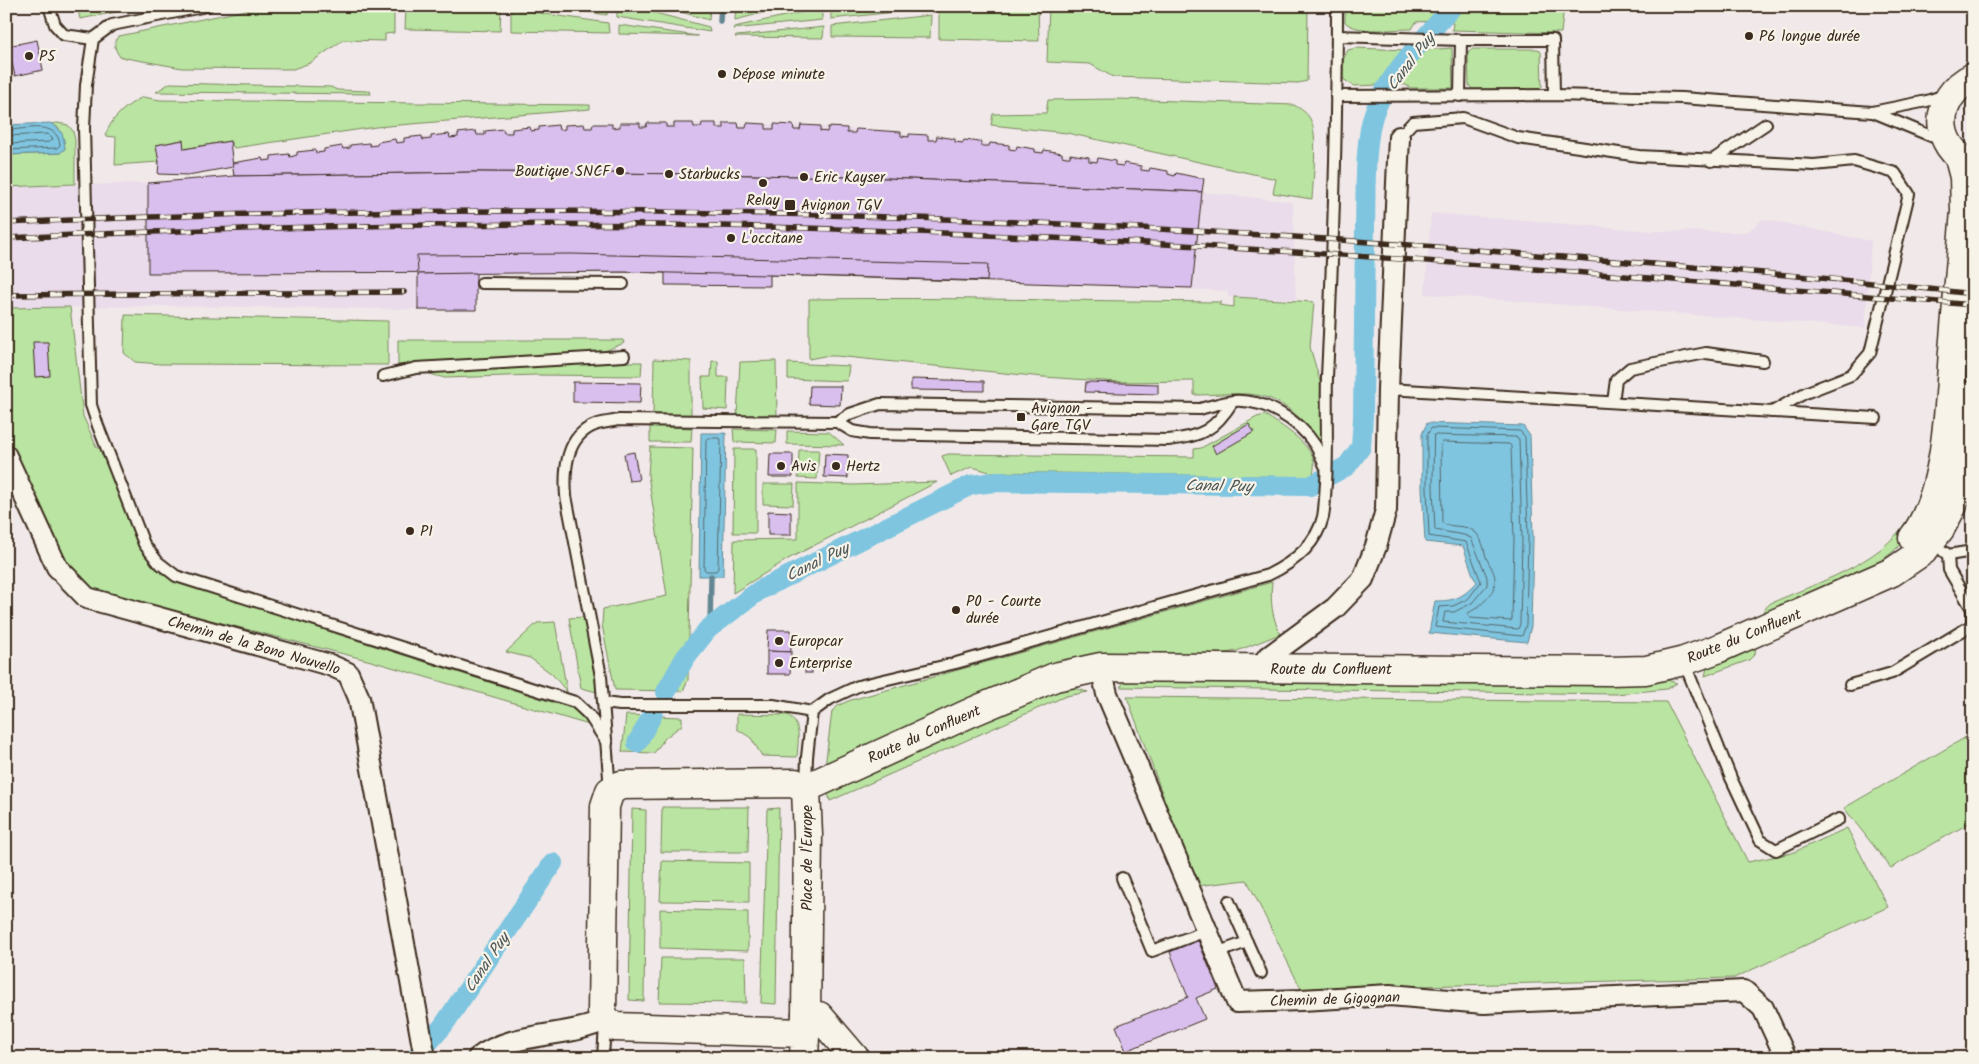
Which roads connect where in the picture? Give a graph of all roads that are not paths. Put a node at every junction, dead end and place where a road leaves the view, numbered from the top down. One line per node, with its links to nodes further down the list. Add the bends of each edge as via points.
1 (48, 6): 5 (lane, via 55,25 64,35)
2 (207, 6): 5 (lane, via 112,25)
3 (1337, 6): 4 (lane)
4 (1337, 36): 6 (lane); 9 (lane)
5 (93, 39): 39 (lane, via 84,128 91,405 144,544 158,562 176,576 575,702 590,715)
6 (1461, 40): 8 (lane, via 1553,40); 10 (lane)
7 (1967, 81): 11 (lane, via 1926,100); 14 (street, via 1945,104 1942,117 1942,130)
8 (1554, 95): 10 (lane); 11 (lane, via 1706,99)
9 (1336, 96): 10 (lane); 29 (lane)
10 (1460, 96)
11 (1872, 112): 14 (lane)
12 (1766, 124): 15 (lane)
13 (1399, 137): 15 (lane, via 1414,122 1463,118 1518,138 1569,147); 21 (street)
14 (1959, 155): 32 (street, via 1964,177 1965,211 1947,421 1935,495 1920,529 1905,548)
15 (1711, 161): 25 (lane, via 1814,165 1854,161 1895,173 1909,194 1870,353 1851,375 1805,393)
16 (482, 283): 17 (lane)
17 (623, 284)
18 (624, 356): 20 (lane, via 416,368)
19 (1763, 361): 24 (lane, via 1706,353 1630,368 1616,380)
20 (383, 376)
21 (1388, 389): 24 (lane); 35 (street, via 1386,510 1363,579 1335,608 1267,658)
22 (1973, 395): 30 (street, via 1962,476 1954,506 1940,529)
23 (1233, 402): 27 (lane, via 1200,409 880,404); 27 (lane, via 1222,419 1204,432 1189,438 1168,440 870,434 852,431); 29 (lane, via 1252,402 1270,407 1293,422 1315,444)
24 (1613, 402): 25 (lane)
25 (1772, 412): 26 (lane)
26 (1876, 418)
27 (837, 422): 37 (lane, via 618,420 594,425 579,435 570,449 564,477)
28 (6, 456): 51 (street, Chemin de la Bono Nouvello, via 57,567 87,598 330,664 348,672 359,698)
29 (1326, 468): 38 (lane, via 1323,517 1318,531 1298,557 1268,575 956,663 858,686)
30 (1939, 549): 31 (lane); 32 (street, via 1923,551 1892,572); 36 (lane, via 1972,609 1972,625 1892,674)
31 (1973, 551)
32 (1864, 584): 33 (street, Route du Confluent, via 1759,632)
33 (1684, 661): 35 (street, Route du Confluent, via 1646,670 1609,671); 42 (lane, via 1760,840 1776,850)
34 (1100, 667): 35 (street, Route du Confluent); 40 (street, Route du Confluent, via 1055,677); 45 (street, Chemin de Gigognan, via 1107,694)
35 (1259, 669)
36 (1850, 684)
37 (604, 703): 38 (lane, via 773,705); 39 (lane)
38 (812, 712): 40 (lane, via 807,757)
39 (607, 743): 41 (lane)
40 (811, 787): 41 (street, Place de l'Europe, via 758,782 621,784); 50 (street, Place de l'Europe)
41 (610, 791): 49 (street, via 605,806 602,1011)
42 (1839, 819)
43 (1122, 878): 45 (lane, via 1152,951)
44 (1230, 901): 46 (lane)
45 (1206, 931): 47 (street, Chemin de Gigognan)
46 (1247, 942): 47 (lane); 48 (lane)
47 (1216, 953): 56 (street, Chemin de Gigognan, via 1237,1002 1390,995 1484,1003 1744,991 1763,1008)
48 (1261, 973)
49 (605, 1020): 50 (street, via 615,1027); 52 (street, via 589,1028 509,1041); 53 (lane)
50 (805, 1035): 54 (street, via 817,1042); 55 (street, via 819,1016)
51 (425, 1058)
52 (478, 1058)
53 (603, 1058)
54 (830, 1058)
55 (855, 1058)
56 (1786, 1058)

